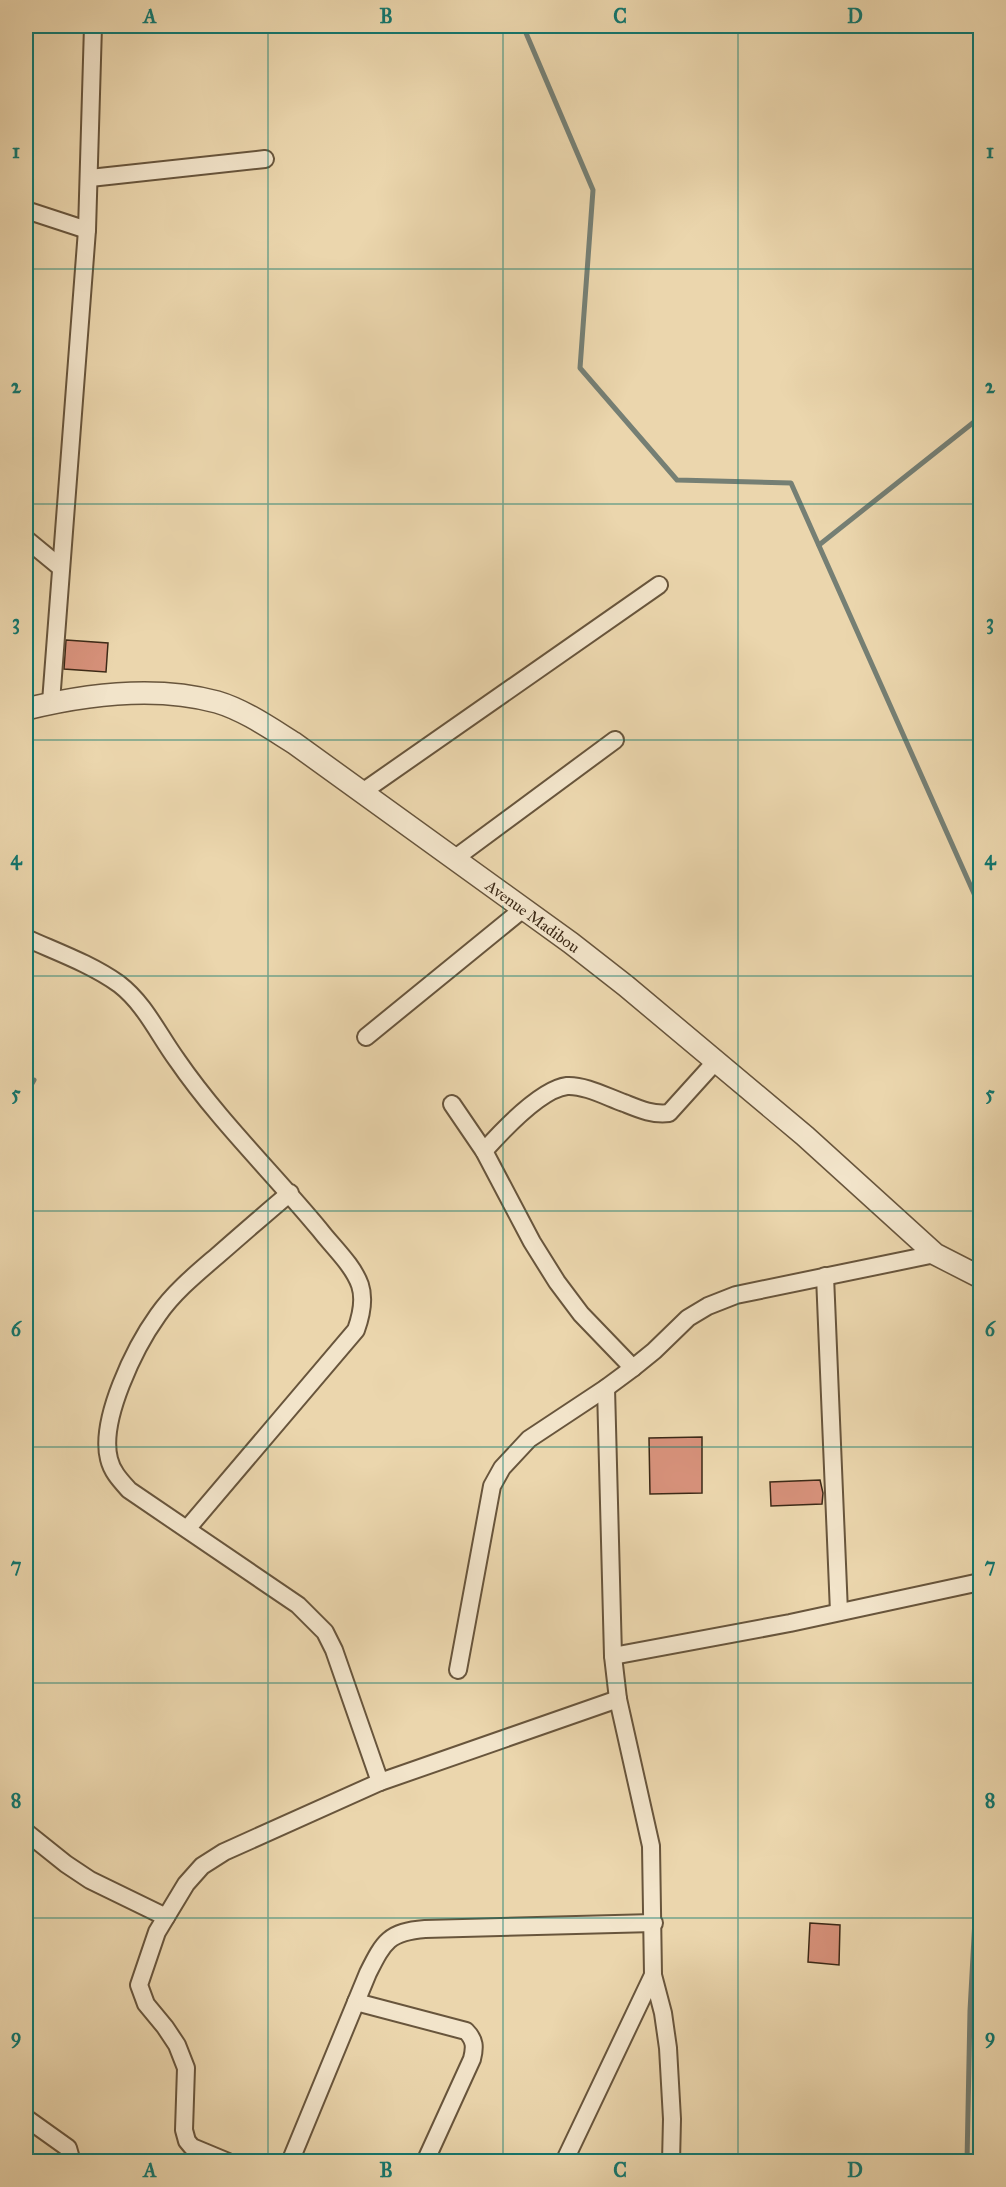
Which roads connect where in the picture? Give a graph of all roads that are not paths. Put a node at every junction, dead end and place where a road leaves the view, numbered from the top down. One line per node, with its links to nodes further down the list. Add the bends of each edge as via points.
1 (93, 26): 3 (street)
2 (265, 159): 3 (street)
3 (90, 178): 5 (street)
4 (26, 210): 5 (street)
5 (87, 230): 7 (street)
6 (26, 539): 7 (street)
7 (60, 567): 9 (street)
8 (659, 585): 12 (street)
9 (51, 702): 10 (street, Avenue Madibou); 12 (street, Avenue Madibou, via 138,693 182,694 219,703 285,737)
10 (26, 709)
11 (615, 740): 13 (street)
12 (361, 792): 13 (street, Avenue Madibou)
13 (454, 859): 14 (street, Avenue Madibou)
14 (523, 909): 16 (street); 17 (street, Avenue Madibou)
15 (26, 938): 20 (street, via 91,968 140,1003 198,1089)
16 (366, 1037)
17 (716, 1061): 19 (street, via 669,1113 652,1113 579,1087 554,1090 506,1126); 21 (street, Avenue Madibou, via 806,1136)
18 (452, 1104): 19 (street)
19 (484, 1151): 24 (street, via 557,1282 581,1314)
20 (290, 1193): 26 (street, via 360,1285 361,1315 356,1330); 26 (street, via 189,1281 158,1314 120,1388 108,1424 106,1446 117,1477 129,1490)
21 (935, 1254): 22 (street); 23 (street, Avenue Madibou)
22 (825, 1276): 24 (street, via 736,1295 708,1306 688,1318); 28 (street)
23 (981, 1277)
24 (633, 1368): 25 (street)
25 (606, 1388): 29 (street); 30 (street, via 529,1439 502,1468 492,1486)
26 (187, 1529): 32 (street, via 298,1605 325,1632)
27 (981, 1582): 28 (street)
28 (839, 1612): 29 (street)
29 (613, 1656): 31 (street)
30 (458, 1670)
31 (618, 1700): 32 (street); 35 (street, via 651,1846)
32 (380, 1782): 34 (street, via 224,1852 202,1866)
33 (26, 1832): 34 (street, via 90,1880)
34 (166, 1917): 40 (street, via 140,1984 146,2004 177,2045 186,2068 187,2141 192,2147)
35 (654, 1923): 36 (street); 37 (street, via 403,1931 389,1939 378,1953)
36 (653, 1975): 43 (street); 44 (street, via 668,2048)
37 (356, 2002): 41 (street); 42 (street, via 466,2031 473,2037 472,2059)
38 (26, 2118): 39 (street, via 68,2148)
39 (72, 2162)
40 (228, 2162)
41 (290, 2162)
42 (425, 2162)
43 (564, 2162)
44 (671, 2162)

